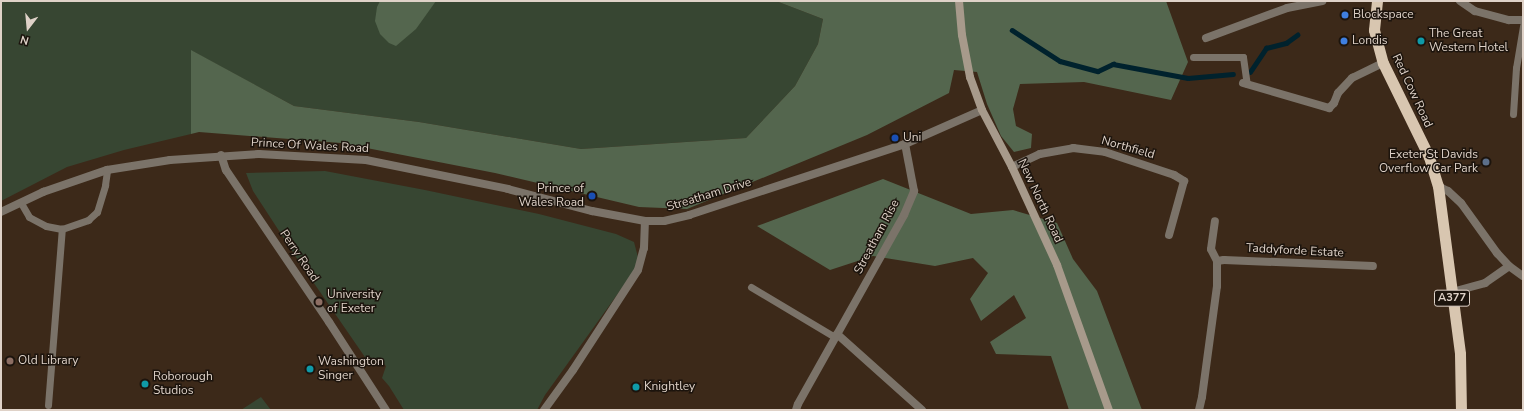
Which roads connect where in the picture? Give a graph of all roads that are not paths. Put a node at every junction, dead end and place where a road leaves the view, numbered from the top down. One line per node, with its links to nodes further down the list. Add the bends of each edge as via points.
1 (959, 1): 11 (main road, New North Road, via 970,77)
2 (1322, 1): 7 (street, via 1287,8)
3 (1377, 1): 9 (highway, Red Cow Road / A377, via 1374,30)
4 (1460, 1): 5 (street, via 1475,10 1509,20)
5 (1523, 20)
6 (1523, 26): 12 (lane)
7 (1206, 38)
8 (1193, 57): 10 (lane, via 1243,57)
9 (1384, 63): 10 (street, via 1352,78 1329,108); 17 (highway, Red Cow Road / A377, via 1433,167)
10 (1245, 84)
11 (982, 110): 13 (street, Streatham Drive); 15 (main road, New North Road)
12 (1512, 114)
13 (905, 144): 20 (street, Streatham Drive, via 677,219); 30 (street, Streatham Rise, via 914,191 904,215)
14 (221, 155): 16 (street, Prince Of Wales Road); 20 (street, Prince Of Wales Road, via 259,154 366,160); 32 (street, Perry Road, via 226,170)
15 (1012, 167): 23 (street, Northfield, via 1040,154 1073,148 1105,152 1174,175 1184,181); 36 (main road, New North Road, via 1057,265)
16 (107, 170): 18 (street, Prince Of Wales Road, via 42,192); 22 (lane, via 97,212 88,220)
17 (1438, 186): 26 (street, via 1461,203); 29 (highway, A377)
18 (21, 203): 19 (street, Prince Of Wales Road); 22 (lane, via 29,217 37,223)
19 (1, 212)
20 (645, 221): 33 (street, via 644,248 638,270)
21 (1215, 221): 24 (street, via 1211,249)
22 (62, 229): 31 (lane)
23 (1169, 235)
24 (1217, 261): 25 (street, Taddyforde Estate); 37 (street, via 1217,286)
25 (1373, 266)
26 (1509, 266): 27 (street); 29 (street, via 1485,283)
27 (1523, 276)
28 (751, 287): 30 (lane)
29 (1452, 292): 38 (highway, A377, via 1460,354)
30 (836, 336): 34 (street, Streatham Rise); 35 (street)
31 (48, 405)
32 (386, 410)
33 (544, 410)
34 (796, 410)
35 (922, 410)
36 (1109, 410)
37 (1199, 410)
38 (1461, 410)

